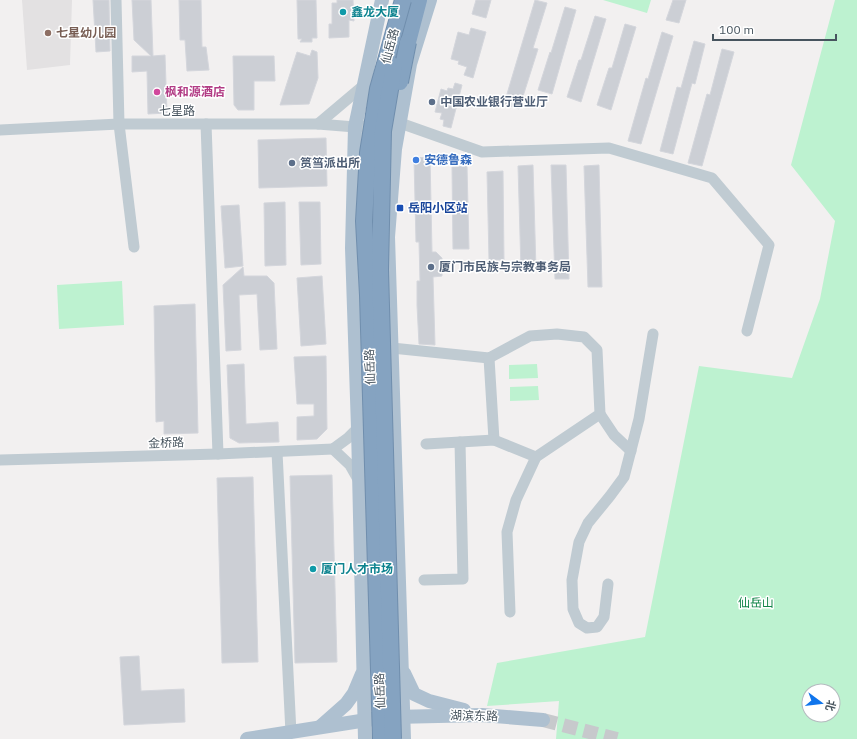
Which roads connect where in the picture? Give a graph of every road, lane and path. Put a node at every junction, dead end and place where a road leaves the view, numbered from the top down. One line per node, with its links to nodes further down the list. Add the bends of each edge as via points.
1 (116, 0): 10 (street)
2 (382, 0): 8 (main road)
3 (395, 0): 8 (highway, bridge)
4 (403, 0): 8 (highway, 仙岳路, bridge)
5 (412, 0): 15 (highway, 仙岳路, bridge, via 392,73 383,131)
6 (419, 0): 15 (highway, bridge, via 394,105)
7 (430, 0): 9 (main road, via 410,64)
8 (371, 87): 12 (street); 13 (main road); 46 (highway, 仙岳路, bridge, via 364,221)
9 (400, 123): 13 (street, 七星路); 17 (street, via 482,152 609,148 712,178 769,245); 19 (main road, via 395,149 388,237)
10 (119, 124): 11 (street, 七星路); 14 (street, 七星路); 16 (street)
11 (206, 124): 12 (street, 七星路); 29 (street)
12 (318, 124): 13 (street, 七星路)
13 (355, 127): 22 (main road, via 352,248)
14 (0, 130)
15 (381, 198): 47 (highway, 仙岳路, bridge, via 380,270)
16 (134, 247)
17 (747, 331)
18 (653, 334): 27 (street)
19 (392, 348): 20 (street); 36 (main road)
20 (489, 358): 21 (street, via 530,336 556,334 584,337 596,350); 23 (street)
21 (600, 414): 27 (street, via 614,435); 30 (street)
22 (358, 428): 26 (street); 32 (main road)
23 (494, 440): 24 (street); 30 (street)
24 (460, 442): 25 (street); 33 (street, via 463,580)
25 (426, 444)
26 (333, 449): 28 (street, 金桥路); 32 (street, via 350,465)
27 (631, 451): 34 (street, via 624,477 588,523 579,542 572,580 573,609 579,623 587,628 597,627 604,617)
28 (278, 452): 29 (street, 金桥路); 43 (street)
29 (218, 454): 31 (street, 金桥路)
30 (536, 457): 35 (street, via 516,500 506,532)
31 (0, 460)
32 (360, 482): 37 (main road)
33 (424, 580)
34 (608, 584)
35 (510, 612)
36 (402, 668): 38 (main road, via 414,694 429,701); 39 (main road)
37 (364, 670): 40 (main road); 42 (main road, via 346,704)
38 (482, 715): 39 (main road, 湖滨东路); 41 (main road, 湖滨东路)
39 (404, 716): 40 (main road, 湖滨东路); 48 (main road)
40 (366, 719): 42 (main road); 45 (main road)
41 (543, 720)
42 (320, 727): 43 (main road)
43 (291, 733): 44 (main road)
44 (247, 739)
45 (365, 739)
46 (381, 739)
47 (393, 739)
48 (404, 739)

